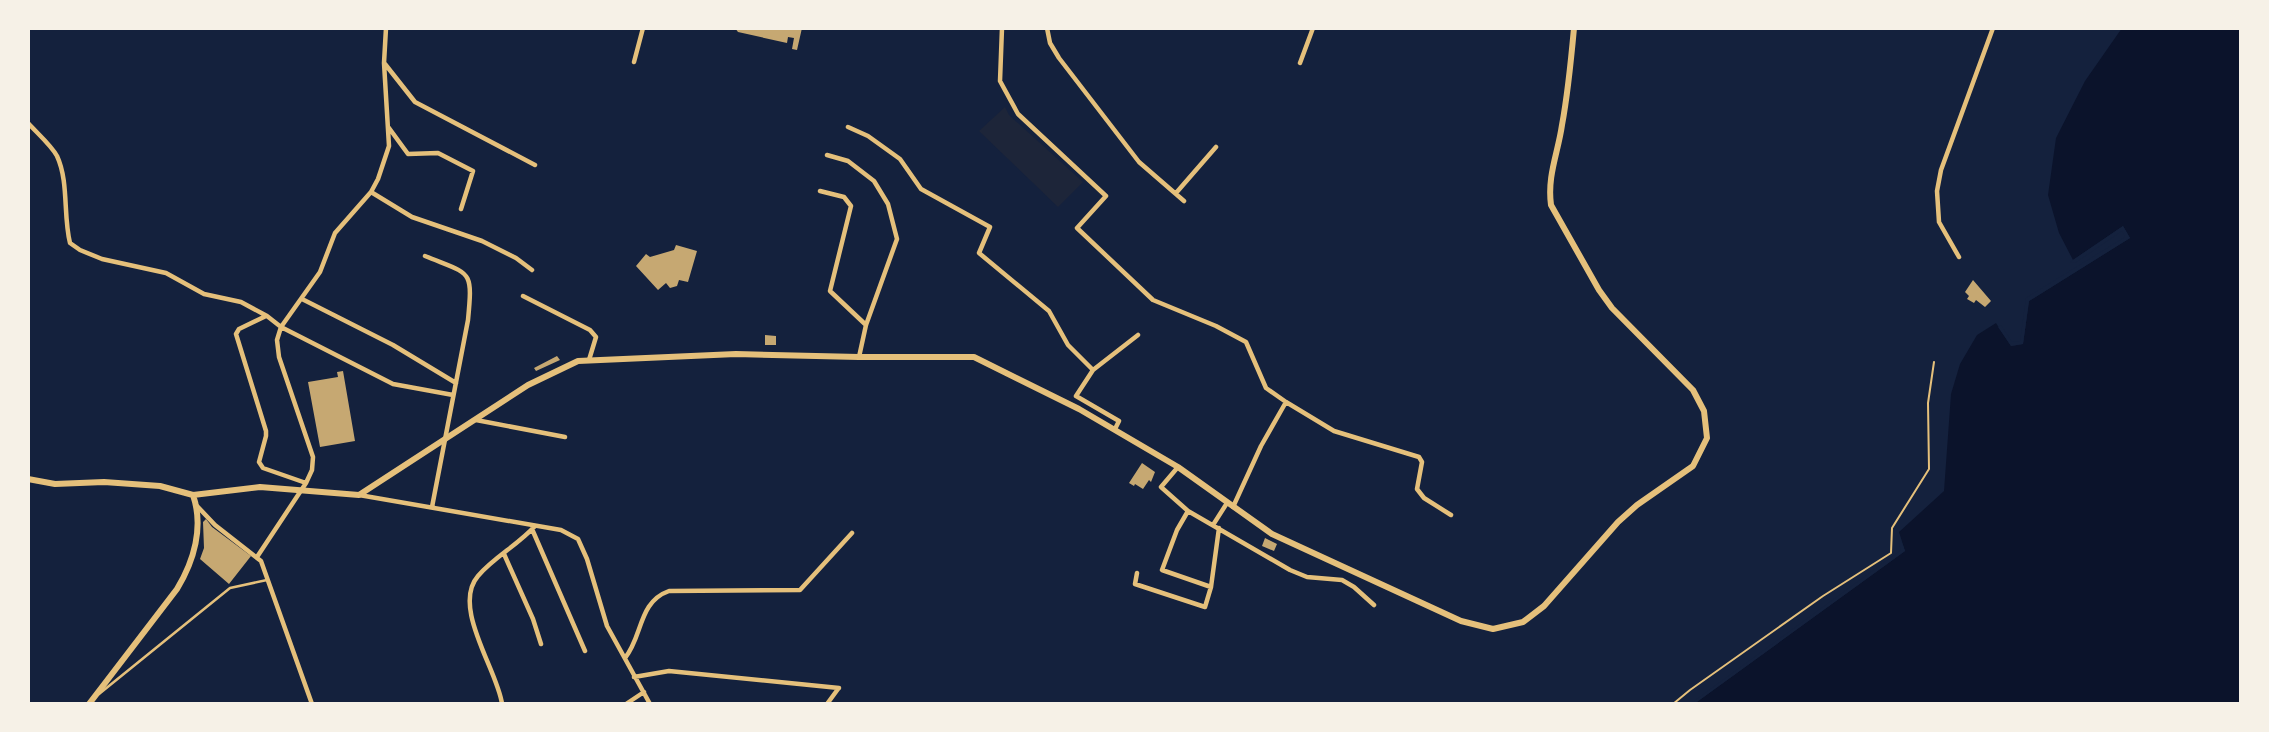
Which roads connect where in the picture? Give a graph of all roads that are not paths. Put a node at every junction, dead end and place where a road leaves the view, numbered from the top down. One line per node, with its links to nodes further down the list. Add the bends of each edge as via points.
1 (386, 28): 9 (street)
2 (643, 28): 8 (street)
3 (1002, 28): 36 (street, via 1000,81 1018,114 1106,196 1077,228 1153,300 1246,342 1266,388)
4 (1047, 28): 19 (street, via 1059,58 1139,162)
5 (1313, 28): 10 (street)
6 (1574, 28): 46 (street, via 1561,135 1551,169 1551,205 1612,308 1693,390 1704,411 1707,438 1693,466 1618,522 1544,606 1522,622 1493,629 1461,621 1272,534)
7 (1993, 28): 23 (street, via 1937,191 1939,222)
8 (634, 62)
9 (384, 63): 12 (street); 16 (street, via 415,102)
10 (1300, 63)
11 (28, 124): 27 (street, via 57,155 70,243 102,259 166,274 204,294 241,302)
12 (388, 127): 18 (street, via 389,146); 21 (street, via 408,154 438,153 473,171)
13 (848, 127): 33 (street, via 900,159 921,189 990,227 979,253 1049,311 1068,345)
14 (1216, 147): 19 (street)
15 (827, 155): 28 (street, via 848,161 874,181 888,204 897,239)
16 (535, 165)
17 (820, 191): 28 (street, via 844,197 851,206 830,291)
18 (371, 192): 24 (street, via 412,217 482,241); 26 (street, via 335,233 320,272)
19 (1175, 193): 20 (street)
20 (1184, 201)
21 (461, 209)
22 (425, 256): 34 (street, via 462,271 469,279 468,320)
23 (1959, 257)
24 (532, 270)
25 (523, 296): 32 (street, via 590,330 596,337)
26 (302, 299): 29 (street); 34 (street)
27 (267, 316): 29 (street); 43 (street, via 236,334 266,431 259,462 263,468)
28 (866, 325): 31 (street)
29 (281, 327): 35 (street, via 393,384); 43 (street, via 279,357 313,457)
30 (1138, 335): 33 (street)
31 (859, 357): 32 (street, via 736,354); 38 (street, via 974,357)
32 (589, 360): 37 (street, via 528,385)
33 (1093, 370): 38 (street, via 1076,396 1119,421)
34 (456, 383): 35 (street)
35 (453, 396): 40 (street)
36 (1286, 401): 46 (street); 50 (street, via 1334,431 1419,457 1417,489)
37 (474, 420): 39 (street); 40 (street)
38 (1114, 430): 41 (street)
39 (565, 437)
40 (446, 439): 45 (street); 48 (street)
41 (1178, 467): 46 (street); 49 (street, via 1161,487)
42 (28, 479): 44 (street, via 55,484 160,486)
43 (306, 483): 56 (street)
44 (193, 495): 45 (street, via 260,487); 47 (street)
45 (359, 495): 48 (street)
46 (1230, 505): 51 (street)
47 (197, 506): 56 (street); 66 (street, via 195,554 188,571)
48 (432, 508): 52 (street)
49 (1188, 511): 51 (street); 59 (street, via 1162,570)
50 (1451, 515)
51 (1213, 524): 53 (street)
52 (534, 527): 55 (street); 62 (street); 63 (street, via 561,530 578,538 607,626)
53 (1219, 528): 59 (street); 60 (street, via 1290,570 1342,580)
54 (852, 533): 63 (street, via 800,590 660,594 645,611)
55 (504, 554): 61 (street); 69 (street, via 476,578 471,607)
56 (257, 557): 58 (street)
57 (1137, 573): 59 (street, via 1135,584 1205,607)
58 (267, 579): 66 (lane, via 230,588); 68 (street)
59 (1211, 587)
60 (1374, 605)
61 (541, 644)
62 (585, 651)
63 (625, 658): 64 (street)
64 (634, 677): 65 (street); 72 (street, via 669,671 839,688)
65 (644, 692): 70 (street); 71 (street)
66 (95, 696): 67 (street)
67 (89, 704)
68 (312, 704)
69 (502, 704)
70 (626, 704)
71 (650, 704)
72 (827, 704)

